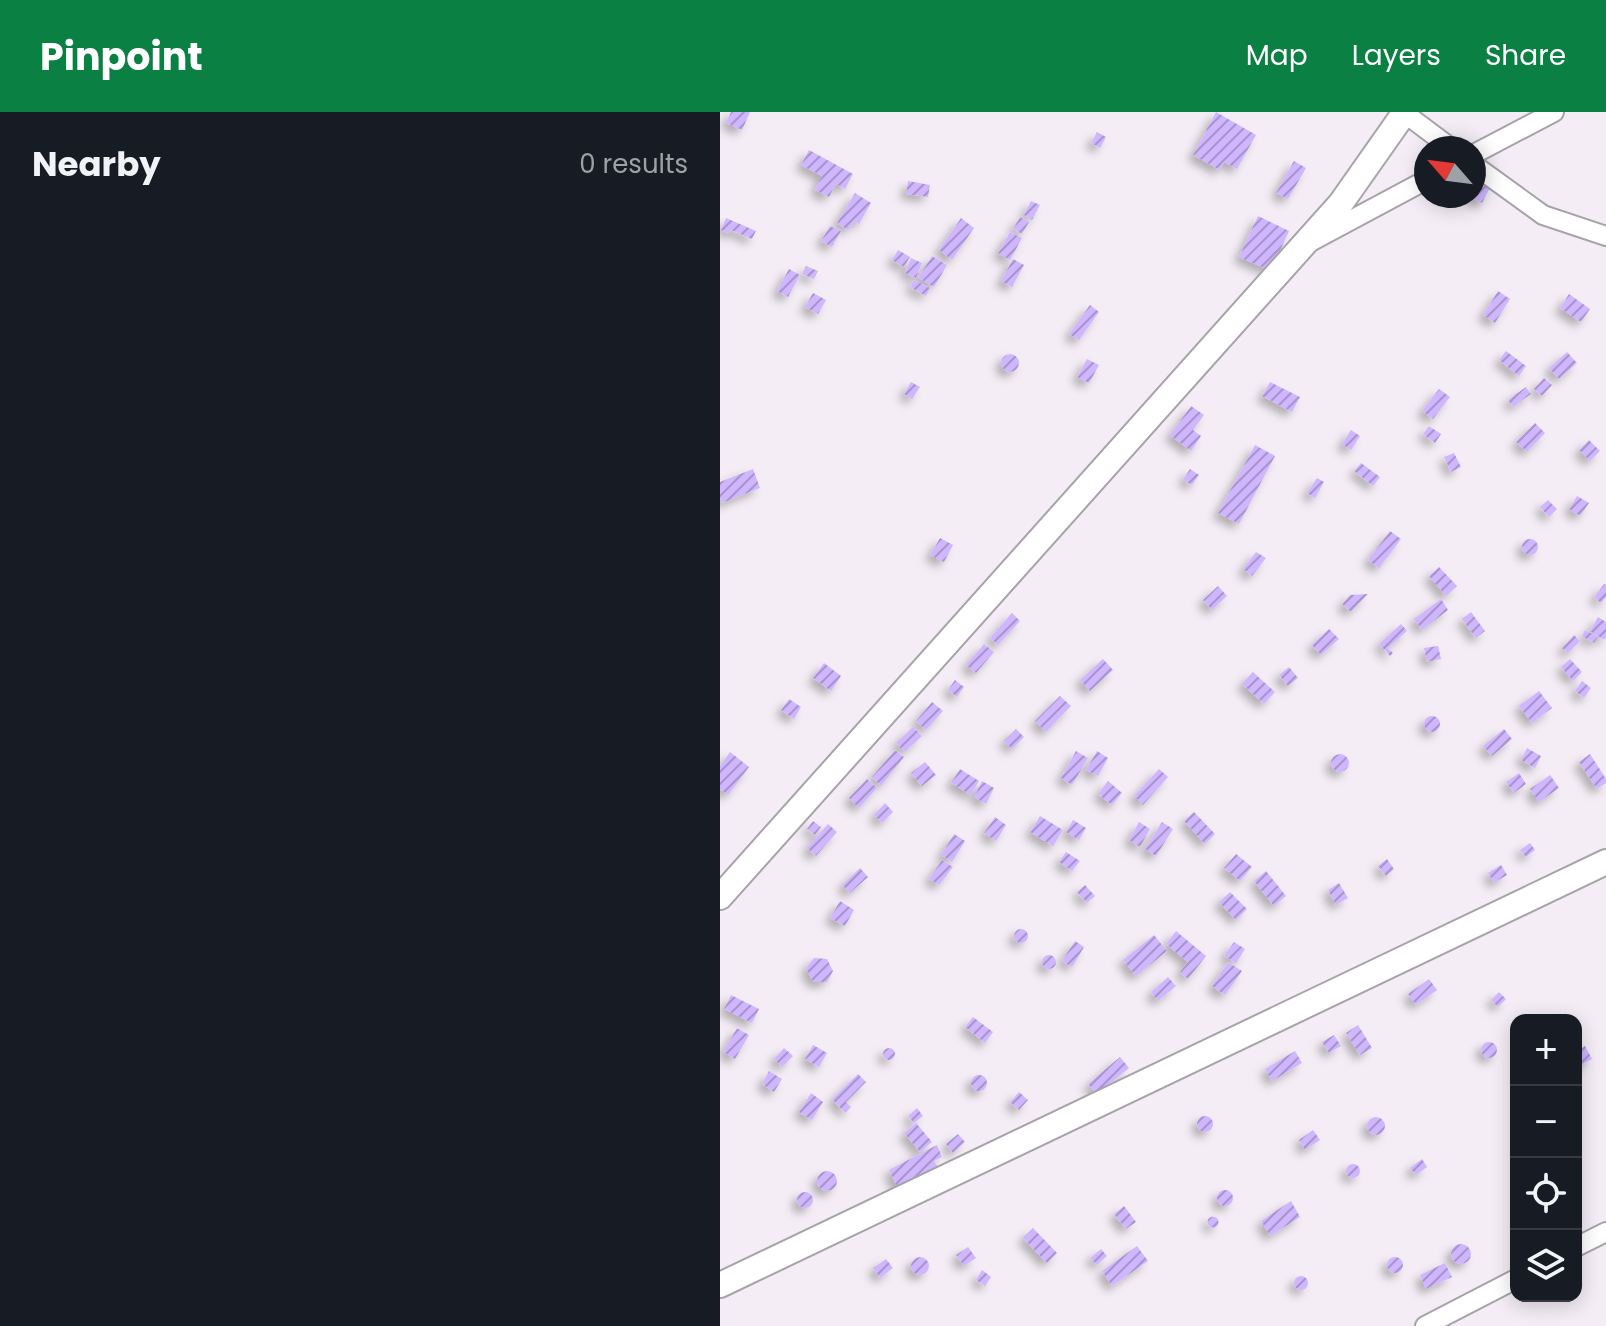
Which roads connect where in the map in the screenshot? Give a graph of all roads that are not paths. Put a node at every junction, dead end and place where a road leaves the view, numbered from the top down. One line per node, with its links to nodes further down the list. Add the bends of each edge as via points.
1 (1404, 112): 3 (street); 8 (street, via 1341,203)
2 (1554, 112): 4 (street)
3 (1435, 136)
4 (1486, 148)
5 (1486, 174): 7 (street, via 1543,215)
6 (1414, 186): 8 (street)
7 (1606, 236)
8 (1304, 245): 10 (street)
9 (1606, 862): 14 (street)
10 (720, 897)
11 (1606, 1232): 12 (street)
12 (1582, 1244)
13 (1510, 1282): 15 (street)
14 (720, 1285)
15 (1425, 1326)

